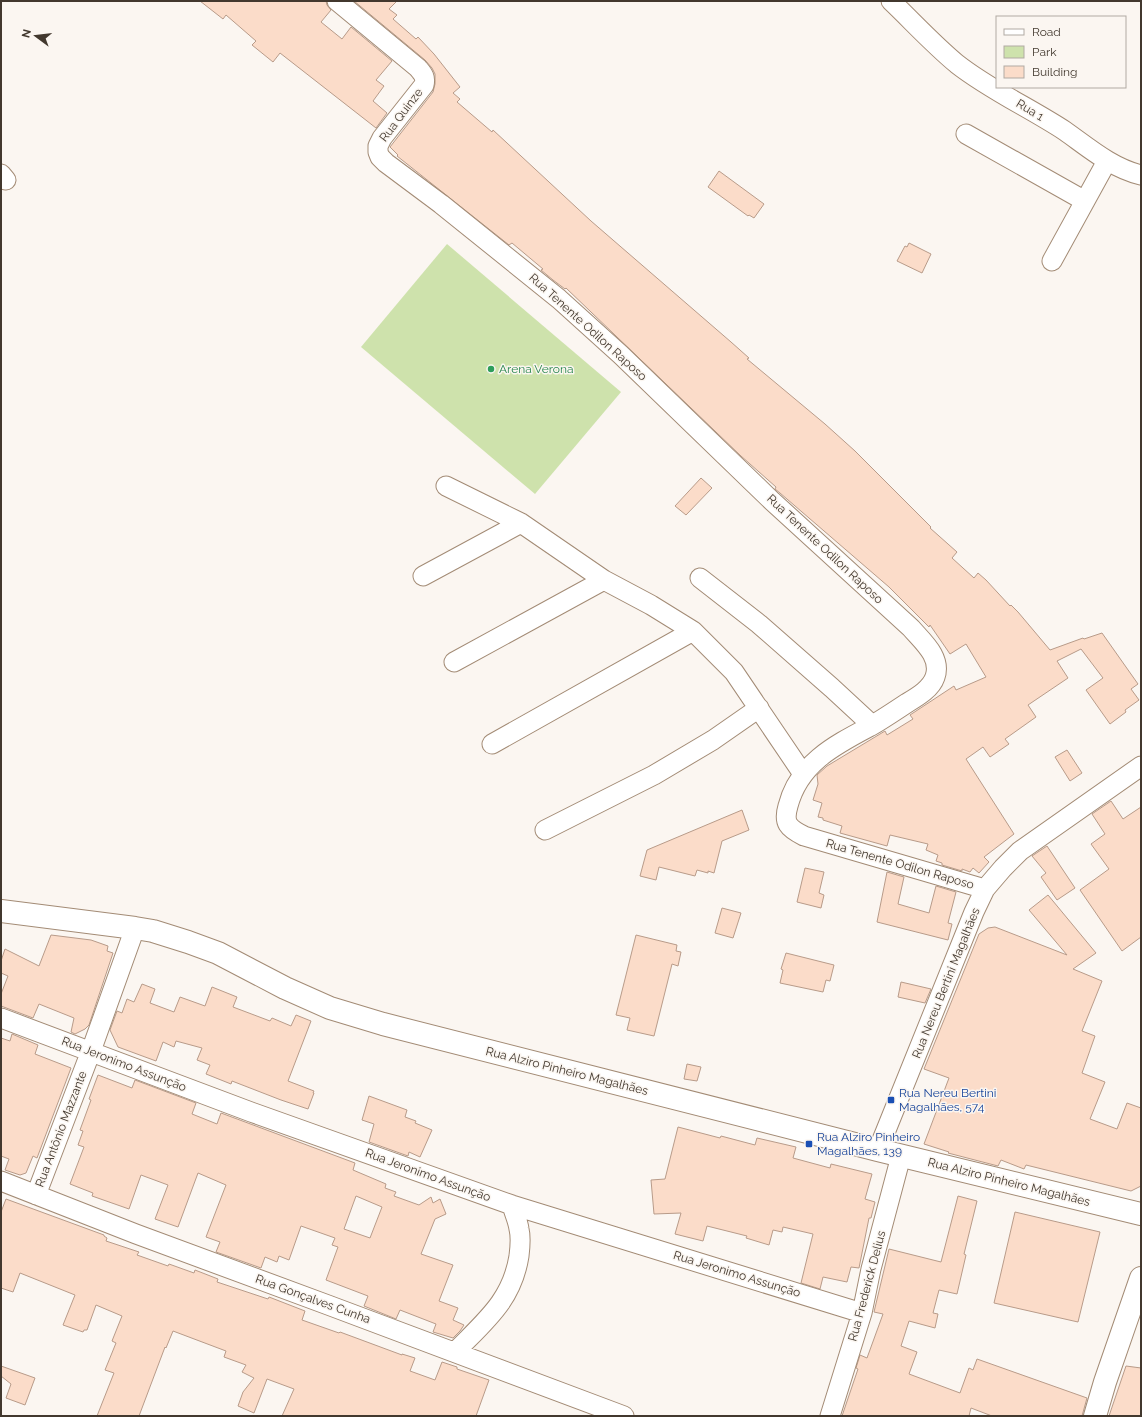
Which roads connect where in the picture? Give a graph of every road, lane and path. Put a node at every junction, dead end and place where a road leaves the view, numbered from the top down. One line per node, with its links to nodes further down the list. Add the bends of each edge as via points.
1 (337, 1): 4 (street, Rua Quinze, via 418,68 426,79)
2 (891, 1): 5 (street, Rua 1, via 957,64)
3 (966, 134): 7 (street)
4 (378, 146): 17 (street, Rua Tenente Odilon Raposo, via 380,157 395,171 522,268 586,323 928,646 936,664 936,673 930,686)
5 (1107, 161): 6 (street, Rua 1); 7 (street)
6 (1141, 175)
7 (1085, 201): 8 (street)
8 (1052, 260)
9 (446, 486): 10 (street)
10 (521, 524): 11 (street); 13 (street)
11 (423, 576)
12 (700, 578): 17 (street, via 765,629)
13 (604, 580): 14 (street); 15 (street)
14 (693, 631): 16 (street, via 734,672); 18 (street)
15 (454, 662)
16 (759, 708): 20 (street); 21 (street, via 713,740 654,775)
17 (872, 725): 20 (street, Rua Tenente Odilon Raposo, via 836,745)
18 (492, 744)
19 (1141, 766): 22 (street, Rua Nereu Bertini Magalhães, via 1020,850)
20 (803, 774): 22 (street, Rua Tenente Odilon Raposo, via 795,786 786,814 786,822 795,832)
21 (545, 830)
22 (985, 889): 27 (street, Rua Nereu Bertini Magalhães)
23 (1, 911): 24 (street, Rua Alziro Pinheiro Magalhães)
24 (135, 928): 26 (street, Rua Antônio Mazzante); 27 (street, Rua Alziro Pinheiro Magalhães, via 153,931 218,953 330,1008 383,1024)
25 (1, 1018): 26 (street, Rua Jeronimo Assunção)
26 (91, 1051): 30 (street, Rua Antônio Mazzante); 31 (street, Rua Jeronimo Assunção, via 251,1112)
27 (878, 1150): 28 (street, Rua Alziro Pinheiro Magalhães)
28 (901, 1156): 32 (street, Rua Alziro Pinheiro Magalhães); 34 (street, Rua Frederick Delius)
29 (1, 1182): 30 (street, Rua Gonçalves Cunha)
30 (36, 1195): 35 (street, Rua Gonçalves Cunha)
31 (512, 1205): 34 (street, Rua Jeronimo Assunção); 35 (street, via 520,1229 517,1268 500,1304)
32 (1141, 1214)
33 (1141, 1278): 38 (street)
34 (862, 1313): 37 (street, Rua Frederick Delius)
35 (455, 1352): 36 (street, Rua Gonçalves Cunha)
36 (624, 1416)
37 (830, 1416)
38 (1095, 1416)

